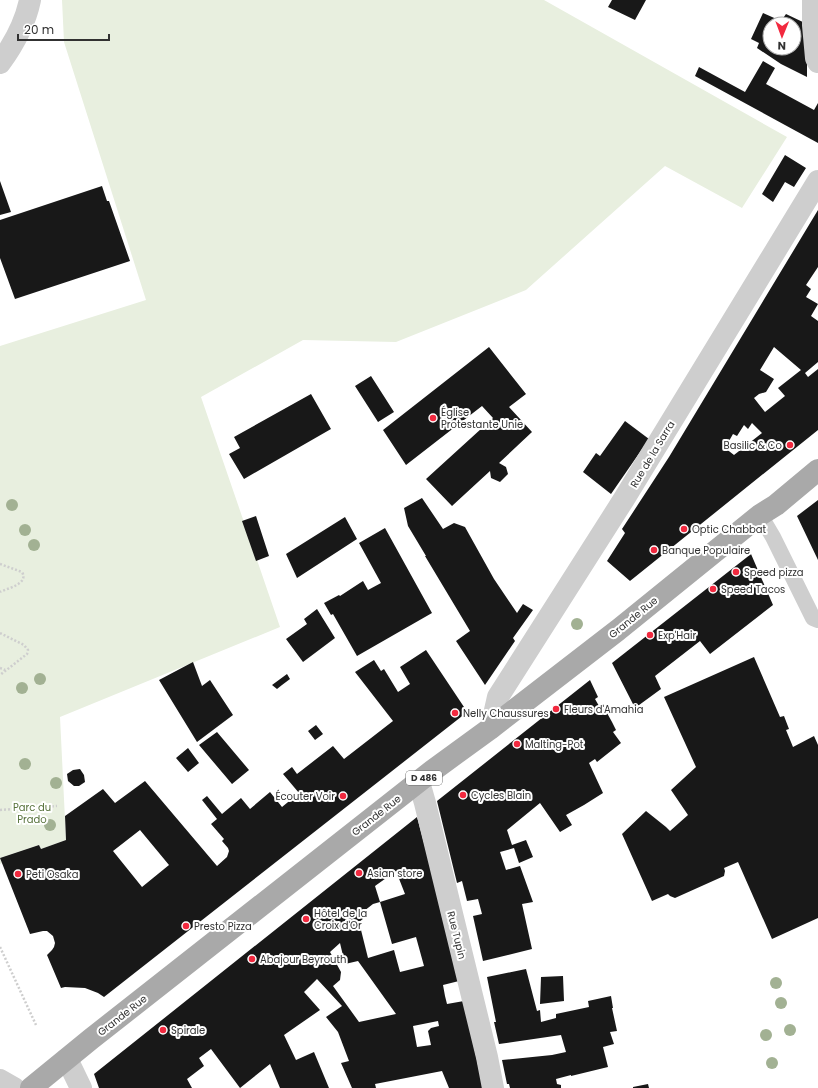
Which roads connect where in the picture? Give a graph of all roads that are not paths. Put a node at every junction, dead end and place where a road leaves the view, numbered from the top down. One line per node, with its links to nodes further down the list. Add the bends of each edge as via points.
1 (30, 0): 4 (street, via 19,34)
2 (813, 0): 3 (street)
3 (818, 62)
4 (0, 63)
5 (818, 181): 9 (street, Rue de la Sarra, via 624,499 498,697)
6 (818, 470): 7 (main road, Grande Rue / D 486)
7 (760, 515): 8 (lane); 9 (main road, Grande Rue / D 486, via 618,630)
8 (816, 619)
9 (491, 728): 10 (main road, Grande Rue / D 486)
10 (419, 782): 11 (main road, Grande Rue / D 486); 16 (street, Rue Tupin)
11 (67, 1059): 14 (main road, Grande Rue / D 486); 15 (street)
12 (0, 1080): 13 (street)
13 (14, 1088)
14 (31, 1088)
15 (81, 1088)
16 (493, 1088)

